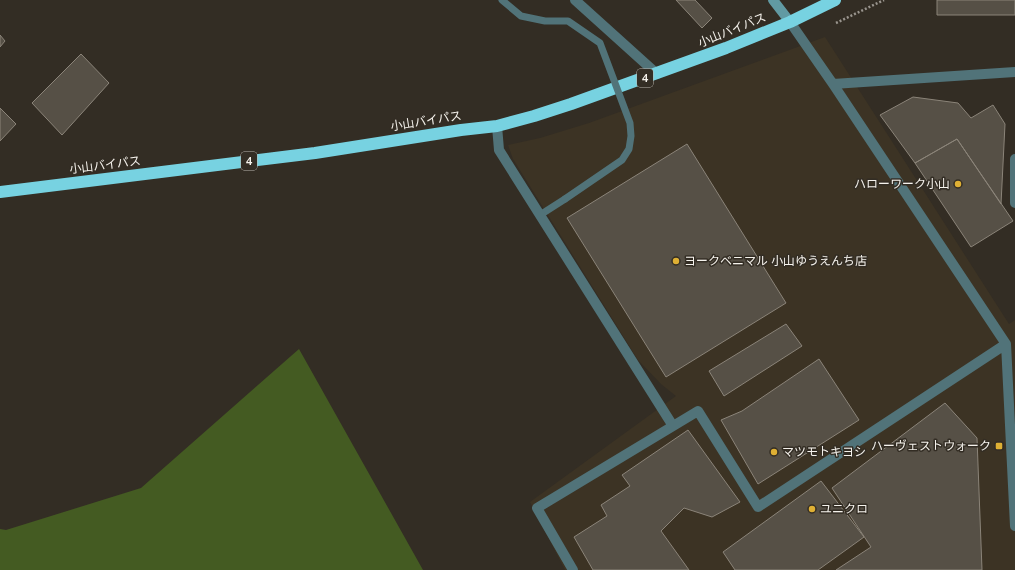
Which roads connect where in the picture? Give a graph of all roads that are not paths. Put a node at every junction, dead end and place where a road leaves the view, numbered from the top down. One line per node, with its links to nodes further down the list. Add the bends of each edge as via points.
1 (502, 0): 13 (lane, bridge, via 521,16 545,21 568,21 600,44 630,123 632,136 622,160)
2 (575, 0): 7 (street)
3 (773, 0): 5 (street)
4 (835, 0): 5 (highway, 小山バイパス / 4)
5 (790, 22): 7 (highway, 小山バイパス / 4); 8 (street)
6 (1015, 72): 8 (street)
7 (657, 74): 9 (highway, 小山バイパス / 4)
8 (832, 84): 14 (street)
9 (497, 126): 11 (highway, 小山バイパス / 4, via 315,153); 13 (street, via 499,150)
10 (1015, 159): 12 (street)
11 (0, 192)
12 (1015, 203)
13 (540, 215): 15 (street)
14 (1006, 344): 15 (street, via 758,507 698,411); 16 (street)
15 (673, 426): 17 (street, via 537,508)
16 (1015, 526)
17 (573, 570)

